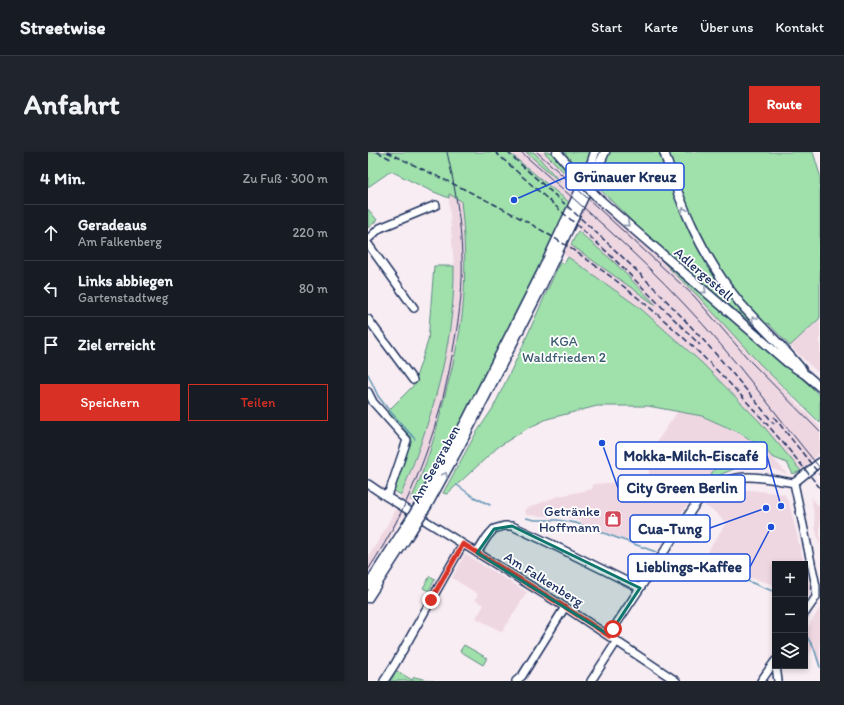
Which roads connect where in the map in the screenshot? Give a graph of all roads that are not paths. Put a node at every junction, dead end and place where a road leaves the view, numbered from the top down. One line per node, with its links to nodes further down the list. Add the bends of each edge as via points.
1 (557, 152): 11 (main road, Adlergestell, one-way to 11, bridge, via 598,198 782,358)
2 (595, 152): 10 (main road, via 588,174)
3 (604, 152): 10 (main road, via 554,261)
4 (664, 152): 11 (main road, Adlergestell, one-way to 4, via 740,302 709,258 681,204)
5 (436, 205): 6 (street, via 380,228)
6 (368, 239)
7 (368, 244): 8 (street)
8 (414, 308)
9 (368, 319): 12 (street)
10 (513, 336): 19 (main road, Am Seegraben, bridge)
11 (806, 375): 13 (main road, Adlergestell)
12 (413, 380)
13 (820, 387)
14 (368, 392): 18 (street, via 373,402 407,440)
15 (820, 462): 17 (street)
16 (368, 484): 18 (street, Am Falkenberg)
17 (794, 484): 23 (street, via 740,477 705,493); 24 (street)
18 (386, 496): 20 (street, Am Falkenberg)
19 (409, 528): 22 (main road, Am Seegraben); 25 (main road, Am Seegraben)
20 (463, 544): 21 (street, Am Falkenberg); 33 (street)
21 (477, 553): 23 (street, via 494,529 512,526); 26 (street, Am Falkenberg)
22 (368, 585)
23 (640, 588): 28 (street)
24 (818, 593): 27 (street)
25 (368, 598)
26 (565, 607): 28 (street, Am Falkenberg); 34 (street, via 522,676)
27 (808, 609)
28 (609, 636): 29 (street, Am Falkenberg)
29 (617, 641): 35 (street); 36 (street, Am Falkenberg)
30 (772, 667): 32 (street)
31 (776, 669): 37 (street)
32 (765, 680)
33 (384, 681)
34 (516, 681)
35 (590, 681)
36 (676, 681)
37 (778, 681)

